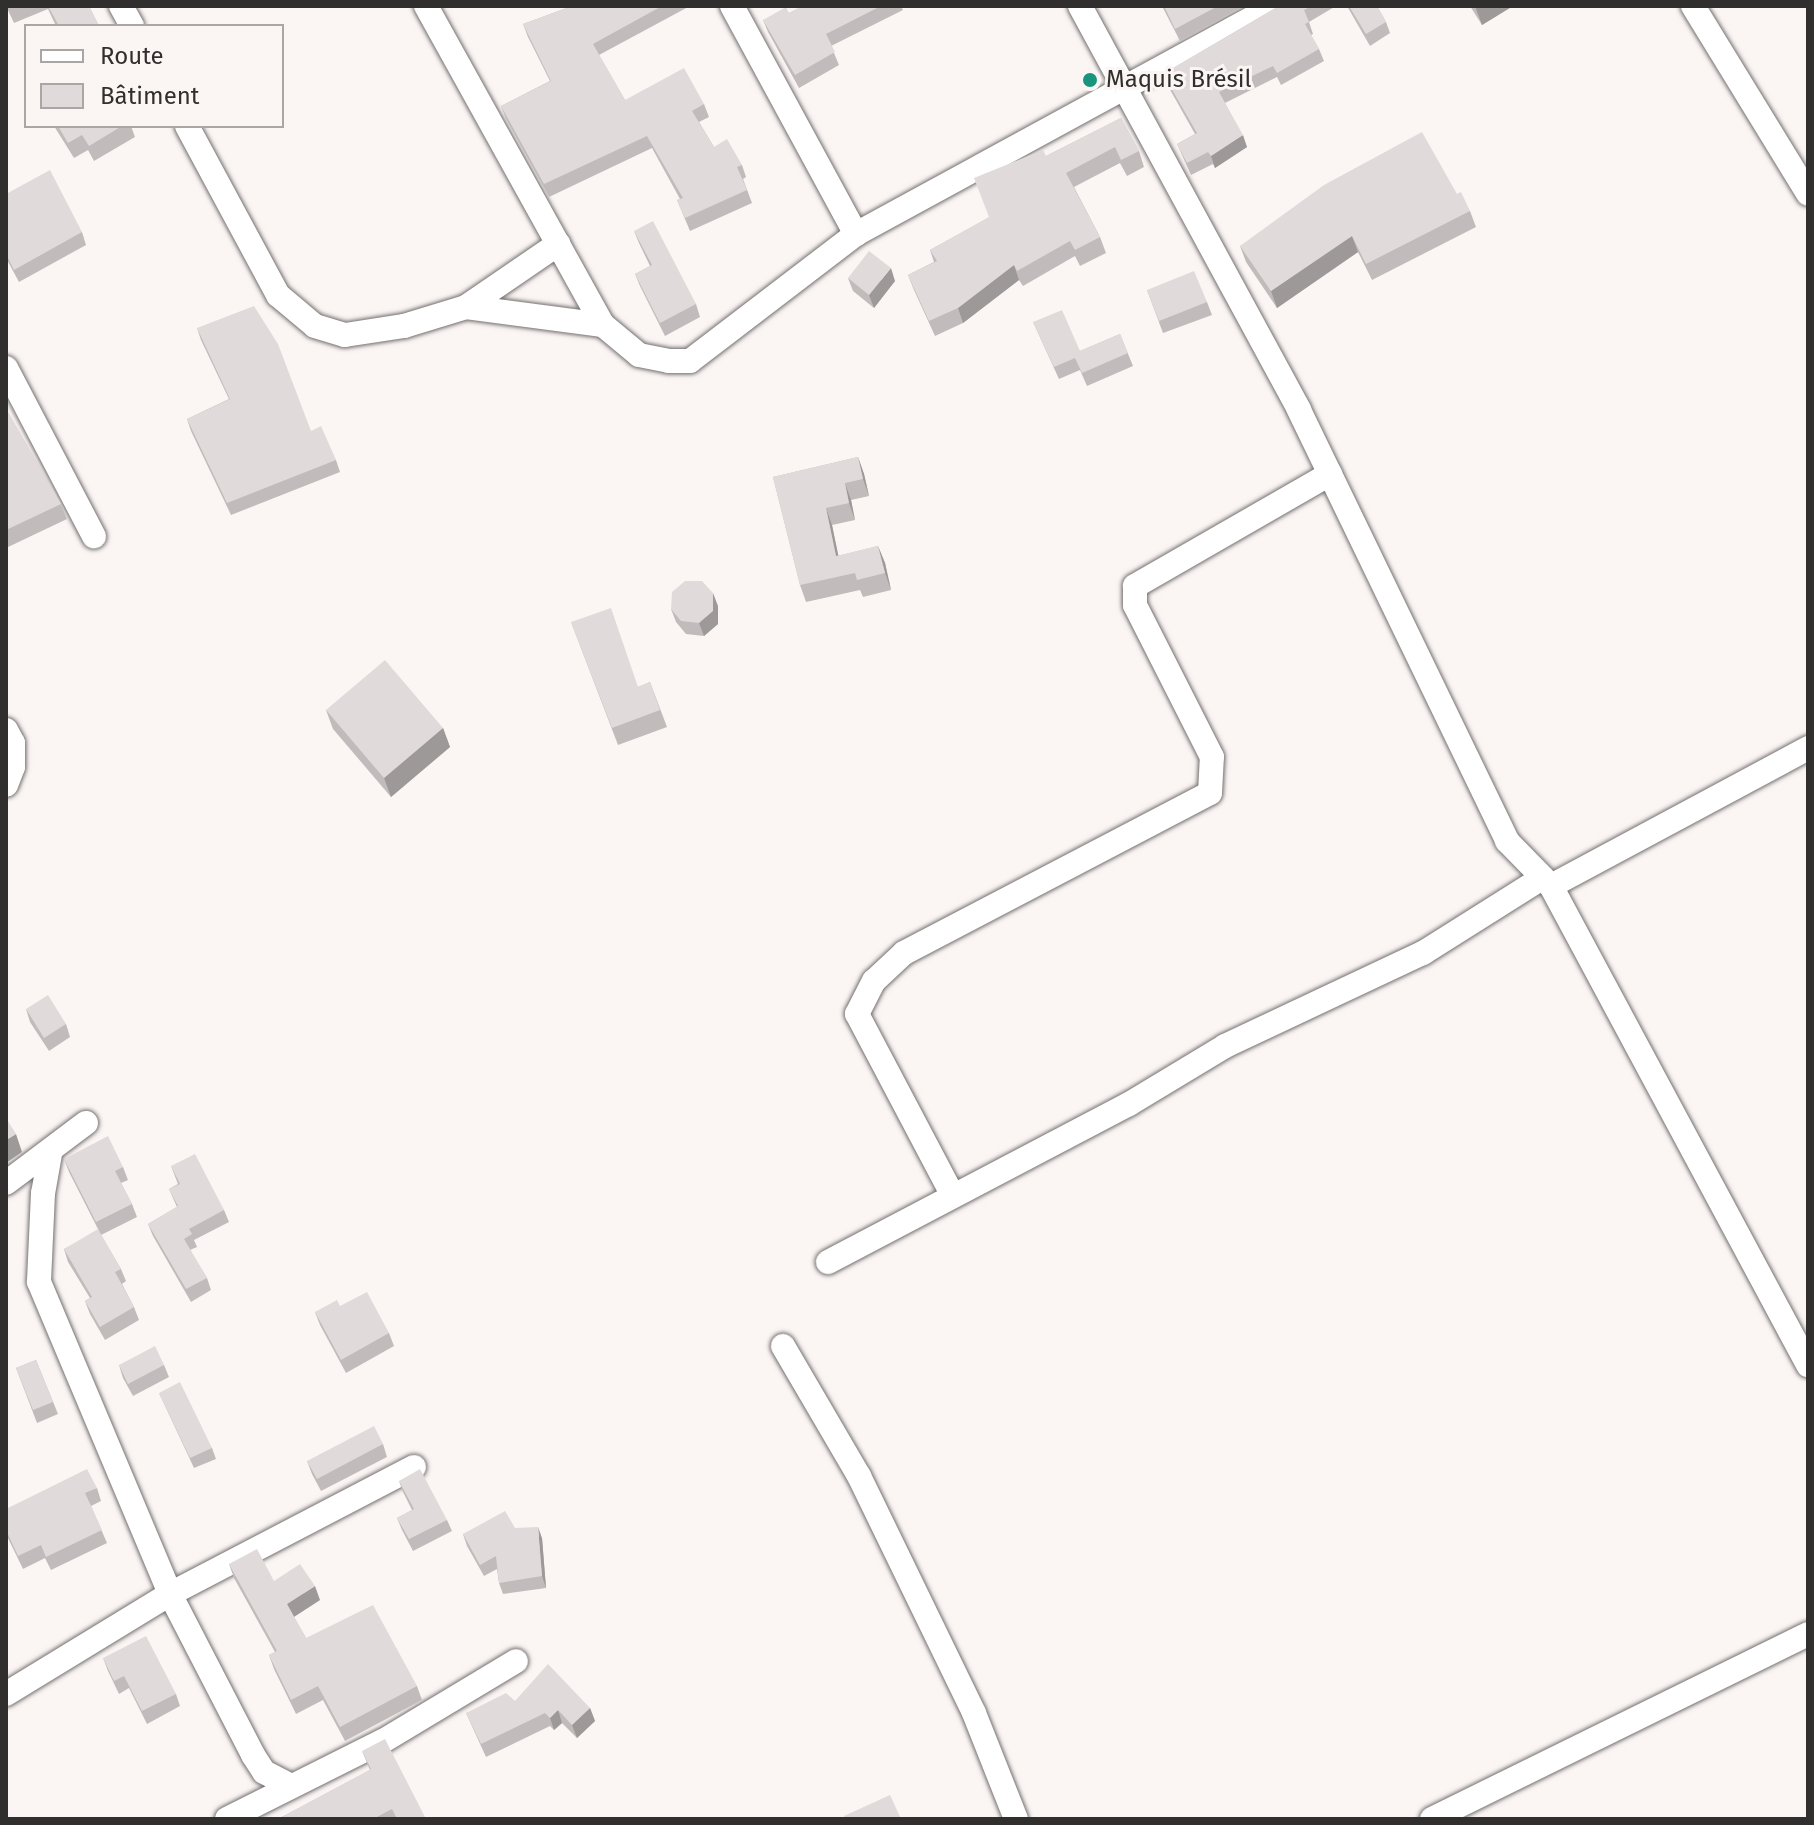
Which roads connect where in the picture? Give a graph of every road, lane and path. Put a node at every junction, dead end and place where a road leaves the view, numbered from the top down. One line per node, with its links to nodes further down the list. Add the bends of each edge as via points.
1 (121, 6): 7 (street)
2 (426, 6): 12 (street)
3 (732, 6): 11 (street)
4 (1080, 6): 8 (street)
5 (1275, 6): 8 (street)
6 (1693, 6): 10 (street)
7 (131, 24)
8 (1122, 87): 11 (street); 16 (street, via 1243,302)
9 (188, 128): 13 (street, via 278,295 315,326 345,335 404,326)
10 (1808, 194)
11 (856, 234): 14 (street, via 690,361 639,355)
12 (558, 244): 13 (street); 14 (street)
13 (466, 307): 14 (street)
14 (603, 325)
15 (6, 368): 17 (street)
16 (1330, 474): 21 (street, via 1507,841); 25 (street, via 1135,586 1135,605 1212,757 1210,793 904,953 874,981 857,1014)
17 (94, 536)
18 (6, 730): 20 (street, via 13,743 13,767)
19 (1808, 748): 21 (street)
20 (6, 785)
21 (1546, 882): 25 (street, via 1423,953 1225,1046 1129,1104); 28 (street)
22 (86, 1123): 23 (street)
23 (50, 1154): 24 (street); 30 (street, via 39,1282)
24 (6, 1183)
25 (953, 1196): 26 (street)
26 (828, 1262)
27 (783, 1346): 36 (street, via 859,1476 974,1713)
28 (1808, 1365)
29 (414, 1467): 30 (street)
30 (170, 1594): 33 (street); 34 (street, via 253,1755 264,1772)
31 (1808, 1634): 37 (street)
32 (516, 1661): 34 (street, via 383,1741)
33 (6, 1694)
34 (291, 1786): 35 (street)
35 (227, 1819)
36 (1016, 1819)
37 (1432, 1819)

